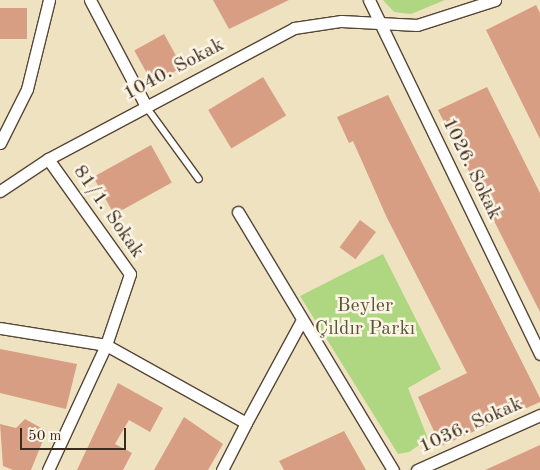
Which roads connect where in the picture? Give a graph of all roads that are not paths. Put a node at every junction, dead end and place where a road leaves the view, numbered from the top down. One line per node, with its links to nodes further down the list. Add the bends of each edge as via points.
1 (49, 0): 7 (street, via 27,89)
2 (90, 0): 6 (street)
3 (369, 0): 5 (street, 1026. Sokak)
4 (495, 0): 5 (street, 1040. Sokak, via 417,26)
5 (379, 22): 6 (street, 1040. Sokak, via 341,21 294,28); 15 (street, 1026. Sokak)
6 (146, 106): 8 (street, 1040. Sokak); 9 (lane)
7 (0, 143)
8 (48, 159): 10 (street, 1040. Sokak); 14 (street, 81/1. Sokak, via 130,274)
9 (199, 180)
10 (0, 191)
11 (238, 212): 12 (street)
12 (302, 320): 17 (street); 20 (street)
13 (0, 328): 14 (street)
14 (106, 345): 17 (street); 18 (street)
15 (540, 354)
16 (540, 415): 21 (street, 1036. Sokak)
17 (246, 423): 19 (street)
18 (48, 470)
19 (222, 470)
20 (393, 470)
21 (417, 470)

